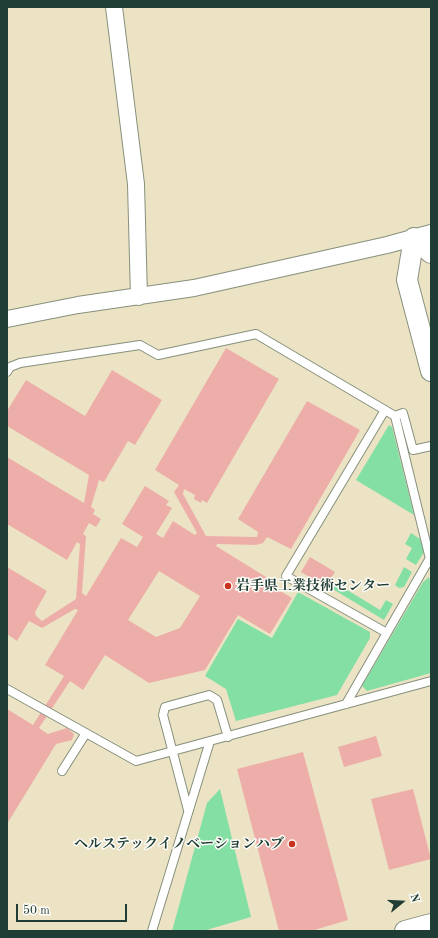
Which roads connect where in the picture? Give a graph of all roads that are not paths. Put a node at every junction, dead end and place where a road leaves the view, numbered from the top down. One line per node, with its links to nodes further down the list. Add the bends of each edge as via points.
1 (114, 7): 4 (street, via 136,184)
2 (423, 236): 3 (street); 4 (street, via 194,288); 6 (street, via 407,280)
3 (431, 253)
4 (139, 297): 5 (street, via 78,305)
5 (7, 319)
6 (431, 371)
7 (7, 372): 8 (lane, via 10,367 20,363 140,345 158,355 256,334)
8 (385, 410): 9 (lane); 12 (lane, via 286,576)
9 (395, 416): 10 (lane, via 403,414 413,450); 11 (lane)
10 (431, 446)
11 (430, 561): 12 (lane)
12 (387, 633): 15 (lane)
13 (431, 681): 15 (lane)
14 (7, 689): 16 (lane)
15 (346, 704): 17 (lane)
16 (86, 733): 19 (lane, via 136,761); 20 (lane)
17 (228, 737): 18 (lane); 19 (lane, via 217,700 209,695 165,707 163,716)
18 (210, 741): 19 (lane); 21 (lane)
19 (172, 752): 21 (lane)
20 (62, 771)
21 (188, 810): 23 (lane)
22 (431, 924): 24 (street)
23 (152, 931)
24 (405, 931)

